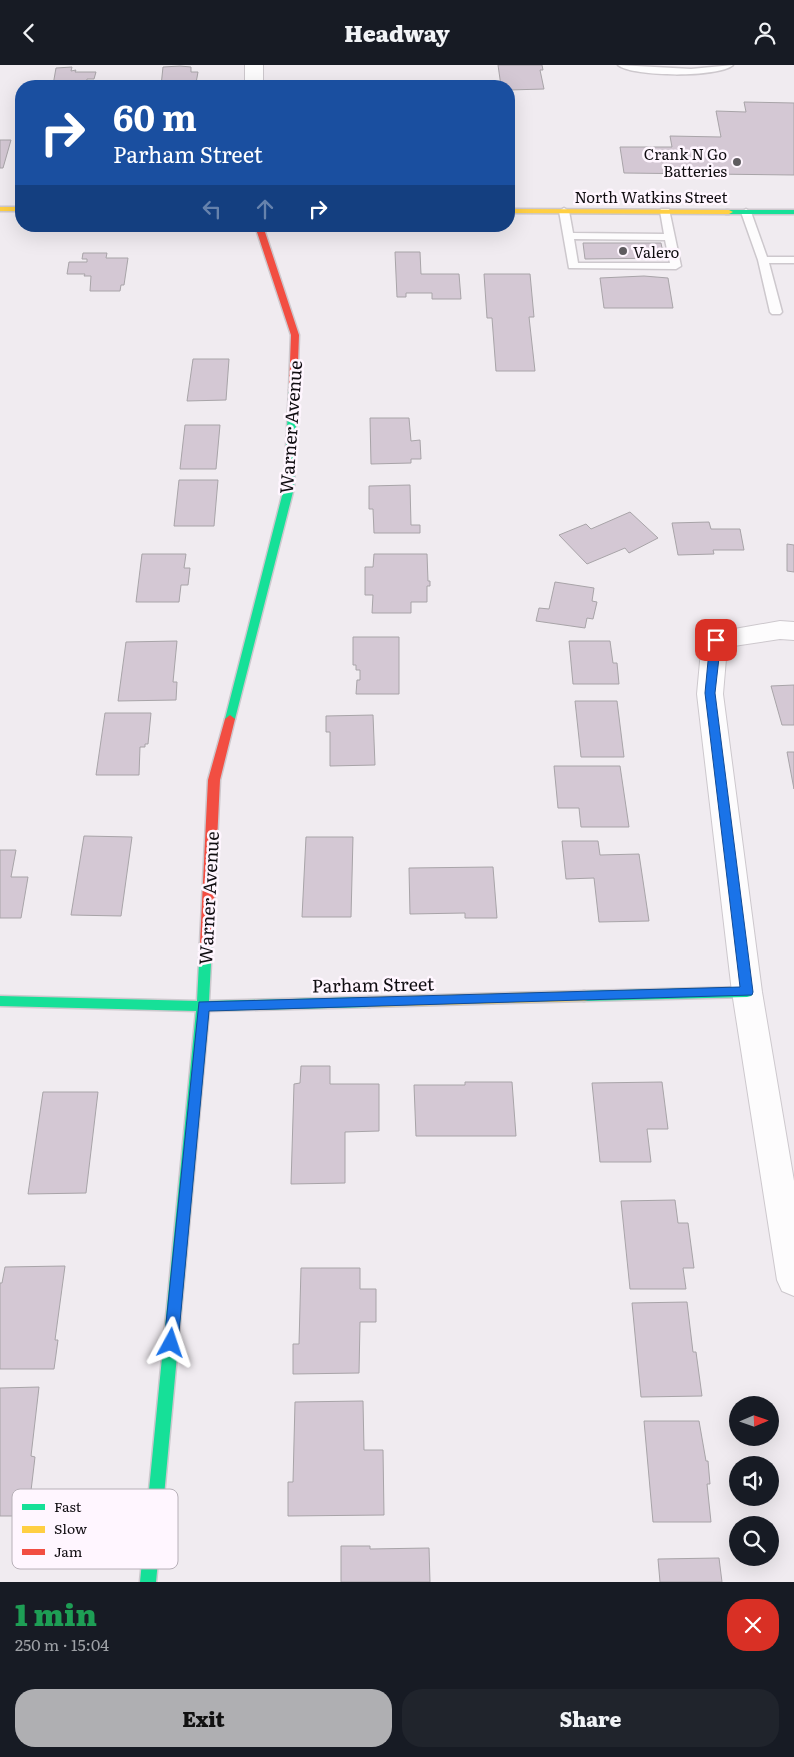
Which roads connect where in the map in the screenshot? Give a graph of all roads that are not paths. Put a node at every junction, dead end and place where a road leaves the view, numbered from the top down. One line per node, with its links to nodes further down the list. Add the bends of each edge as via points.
1 (254, 65): 4 (street)
2 (623, 65): 3 (lane, via 695,71)
3 (728, 65)
4 (254, 80)
5 (0, 209): 6 (street)
6 (15, 209)
7 (515, 211): 8 (street, North Watkins Street)
8 (564, 211): 9 (street, North Watkins Street); 13 (lane)
9 (665, 211): 10 (street, North Watkins Street); 14 (lane)
10 (746, 212): 11 (street, North Watkins Street); 16 (lane)
11 (794, 212)
12 (261, 232): 21 (street, Warner Avenue, via 295,335 289,488 214,780)
13 (568, 236): 14 (lane, via 608,240); 14 (lane, via 573,266 640,262 676,266)
14 (670, 237)
15 (794, 260): 16 (lane)
16 (762, 261): 17 (lane)
17 (776, 312)
18 (794, 631): 19 (street, via 780,630 716,640 710,693)
19 (747, 992): 21 (street, Parham Street); 22 (street)
20 (0, 1001): 21 (street, Parham Street)
21 (203, 1006): 23 (street, Warner Avenue)
22 (794, 1280)
23 (157, 1489)
24 (149, 1569): 25 (street, Warner Avenue)
25 (148, 1582)

